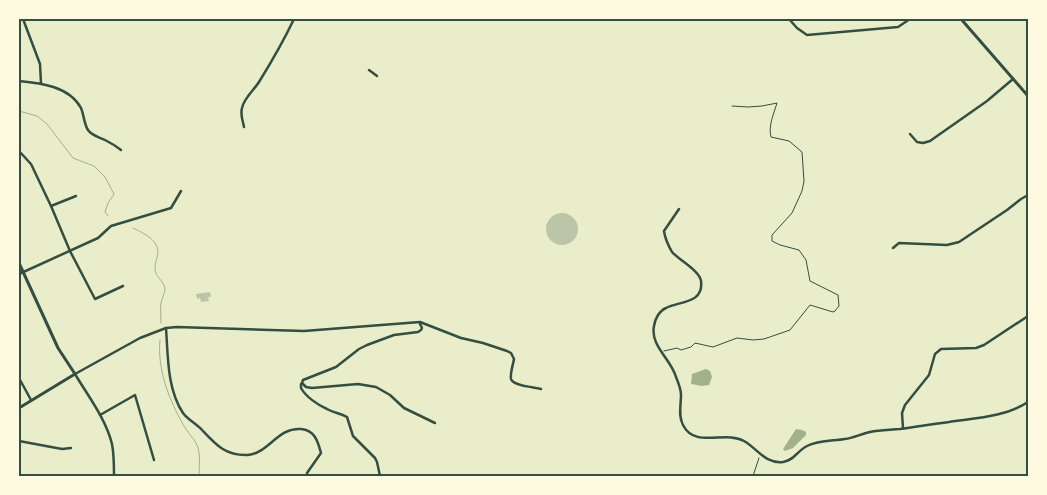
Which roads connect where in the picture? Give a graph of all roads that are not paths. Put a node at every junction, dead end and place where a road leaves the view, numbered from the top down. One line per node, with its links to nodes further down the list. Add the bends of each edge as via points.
1 (23, 19): 10 (street, via 40,64)
2 (294, 19): 12 (street, via 259,82 244,102 241,116)
3 (789, 19): 4 (street, via 807,35 898,27)
4 (910, 19)
5 (961, 19): 8 (street)
6 (369, 70): 7 (street)
7 (377, 76)
8 (1013, 79): 11 (street); 13 (street, via 930,141 916,142)
9 (19, 82): 10 (street)
10 (41, 83): 14 (street, via 72,97 81,108 87,129)
11 (1028, 96)
12 (244, 127)
13 (910, 134)
14 (121, 150)
15 (19, 152): 19 (street, via 31,164)
16 (181, 191): 22 (street, via 171,208 111,226 98,238)
17 (1028, 195): 21 (street, via 959,242 947,245 899,243)
18 (76, 196): 19 (street)
19 (51, 206): 22 (street)
20 (678, 209): 39 (street, via 664,231 665,240 673,253 698,274 701,281 699,292 693,300 665,308 653,328 661,352 674,370 681,393 680,418 688,432 704,439 730,437 742,440 771,461 782,462 793,459 807,446)
21 (893, 248)
22 (70, 251): 24 (street); 26 (street, via 95,299)
23 (19, 262): 24 (street)
24 (23, 272): 25 (street); 30 (street, via 58,348)
25 (19, 274)
26 (123, 286)
27 (1028, 316): 39 (street, via 976,348 942,349 935,354 929,375 905,405)
28 (420, 322): 29 (street, via 304,331); 32 (street, via 422,328 418,332 394,335 367,345); 33 (street, via 461,338 507,350 514,359 513,383)
29 (166, 328): 30 (street, via 140,338); 44 (street, via 173,392 184,415 215,445 238,454 260,451 287,431 304,429 311,432 321,453)
30 (74, 374): 34 (street); 37 (street)
31 (19, 378): 34 (street)
32 (302, 383): 38 (street, via 312,388 358,384 376,387 404,408); 45 (street, via 304,393 327,410 347,417 353,436 375,458)
33 (541, 389)
34 (31, 400): 36 (street)
35 (1028, 402): 39 (street, via 1013,411 977,419)
36 (19, 408)
37 (100, 415): 42 (street, via 135,396); 43 (street, via 112,445)
38 (435, 423)
39 (903, 428)
40 (19, 441): 41 (street)
41 (71, 448)
42 (154, 460)
43 (114, 476)
44 (307, 476)
45 (380, 476)

